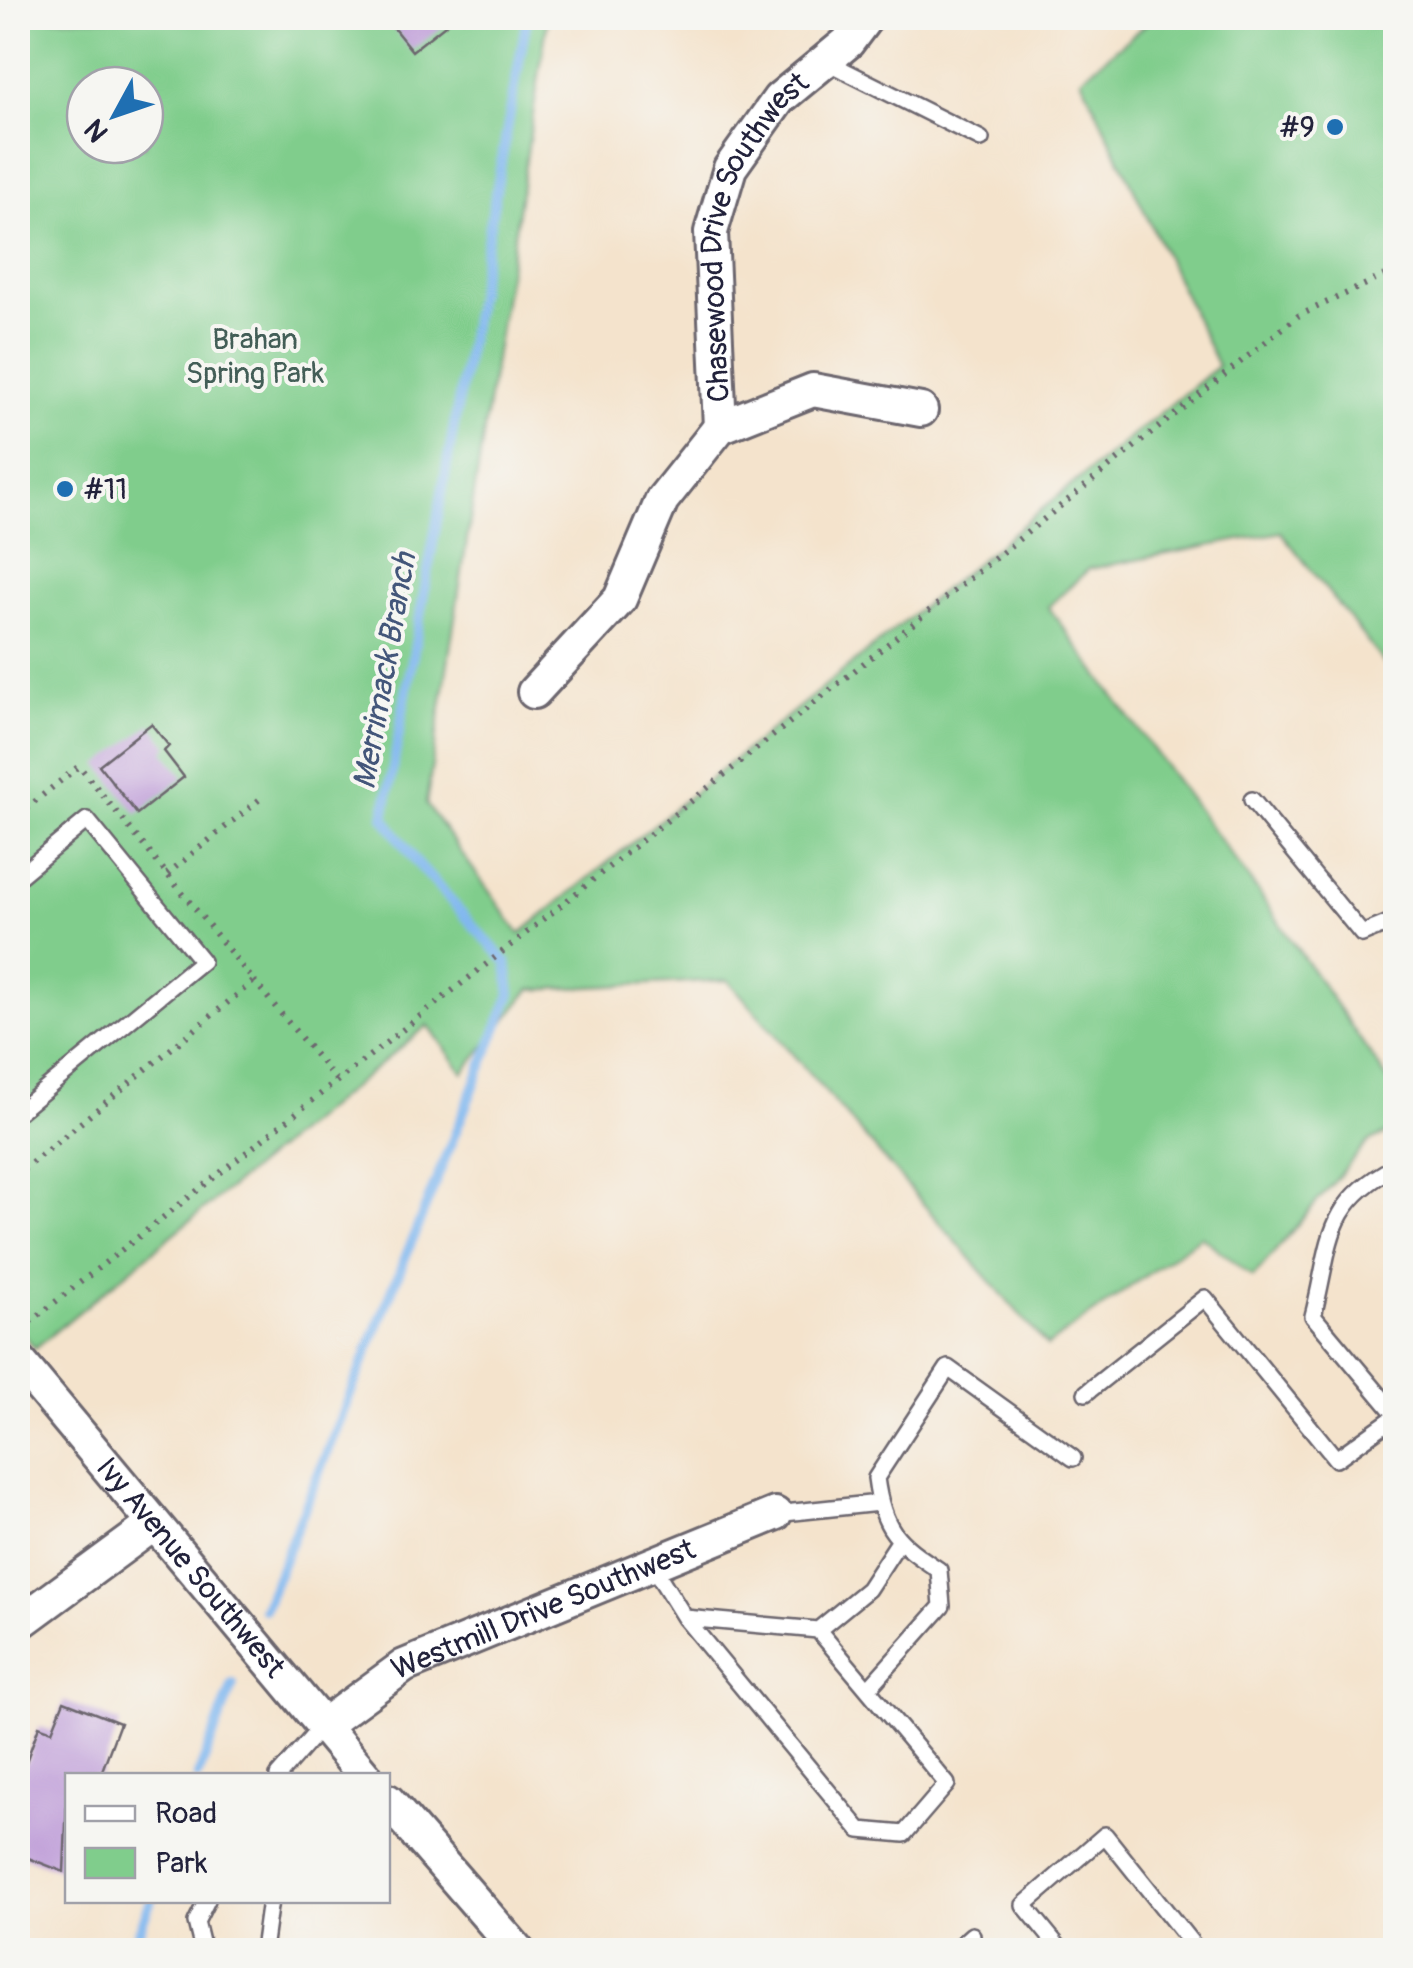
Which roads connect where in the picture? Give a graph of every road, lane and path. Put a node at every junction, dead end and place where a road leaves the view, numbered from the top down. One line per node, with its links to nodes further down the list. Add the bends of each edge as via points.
1 (866, 18): 2 (street, Chasewood Drive Southwest)
2 (824, 61): 3 (lane); 6 (street, Chasewood Drive Southwest, via 779,99 730,168 712,232)
3 (981, 139)
4 (1396, 270): 15 (path, via 1298,316)
5 (921, 410): 6 (street, via 812,390)
6 (720, 426): 7 (street, via 662,500 620,599)
7 (534, 692)
8 (264, 795): 11 (path)
9 (1252, 800): 13 (lane, via 1362,934)
10 (18, 815): 11 (path, via 79,766)
11 (167, 874): 14 (path)
12 (18, 877): 16 (lane, via 87,820 202,961)
13 (1396, 920)
14 (254, 982): 15 (path); 18 (path)
15 (337, 1081): 19 (path)
16 (18, 1112)
17 (1396, 1166): 21 (lane, via 1362,1184 1340,1208 1314,1316)
18 (18, 1174)
19 (20, 1344): 25 (street, Ivy Avenue Southwest)
20 (1086, 1392): 21 (lane, via 1205,1298 1336,1459)
21 (1396, 1416)
22 (1073, 1458): 23 (lane, via 948,1368 876,1478)
23 (880, 1503): 24 (lane); 26 (lane)
24 (775, 1514): 27 (street, Westmill Drive Southwest)
25 (154, 1524): 29 (street); 32 (street, Ivy Avenue Southwest)
26 (898, 1543): 30 (lane, via 868,1589); 31 (lane, via 940,1570 942,1606)
27 (652, 1565): 28 (lane); 32 (street, Westmill Drive Southwest, via 404,1666)
28 (685, 1618): 30 (lane); 31 (lane, via 860,1830 904,1834 947,1784)
29 (18, 1624)
30 (818, 1630): 31 (lane)
31 (868, 1690)
32 (322, 1726): 33 (lane); 34 (street, Ivy Avenue Southwest)
33 (281, 1773)
34 (362, 1773)
35 (390, 1803): 41 (street)
36 (206, 1903): 39 (lane, via 196,1922)
37 (270, 1903): 40 (lane)
38 (972, 1935): 42 (lane)
39 (203, 1950)
40 (263, 1950)
41 (517, 1950)
42 (955, 1950)
43 (1061, 1950): 44 (lane, via 1024,1905 1105,1835)
44 (1198, 1950)

